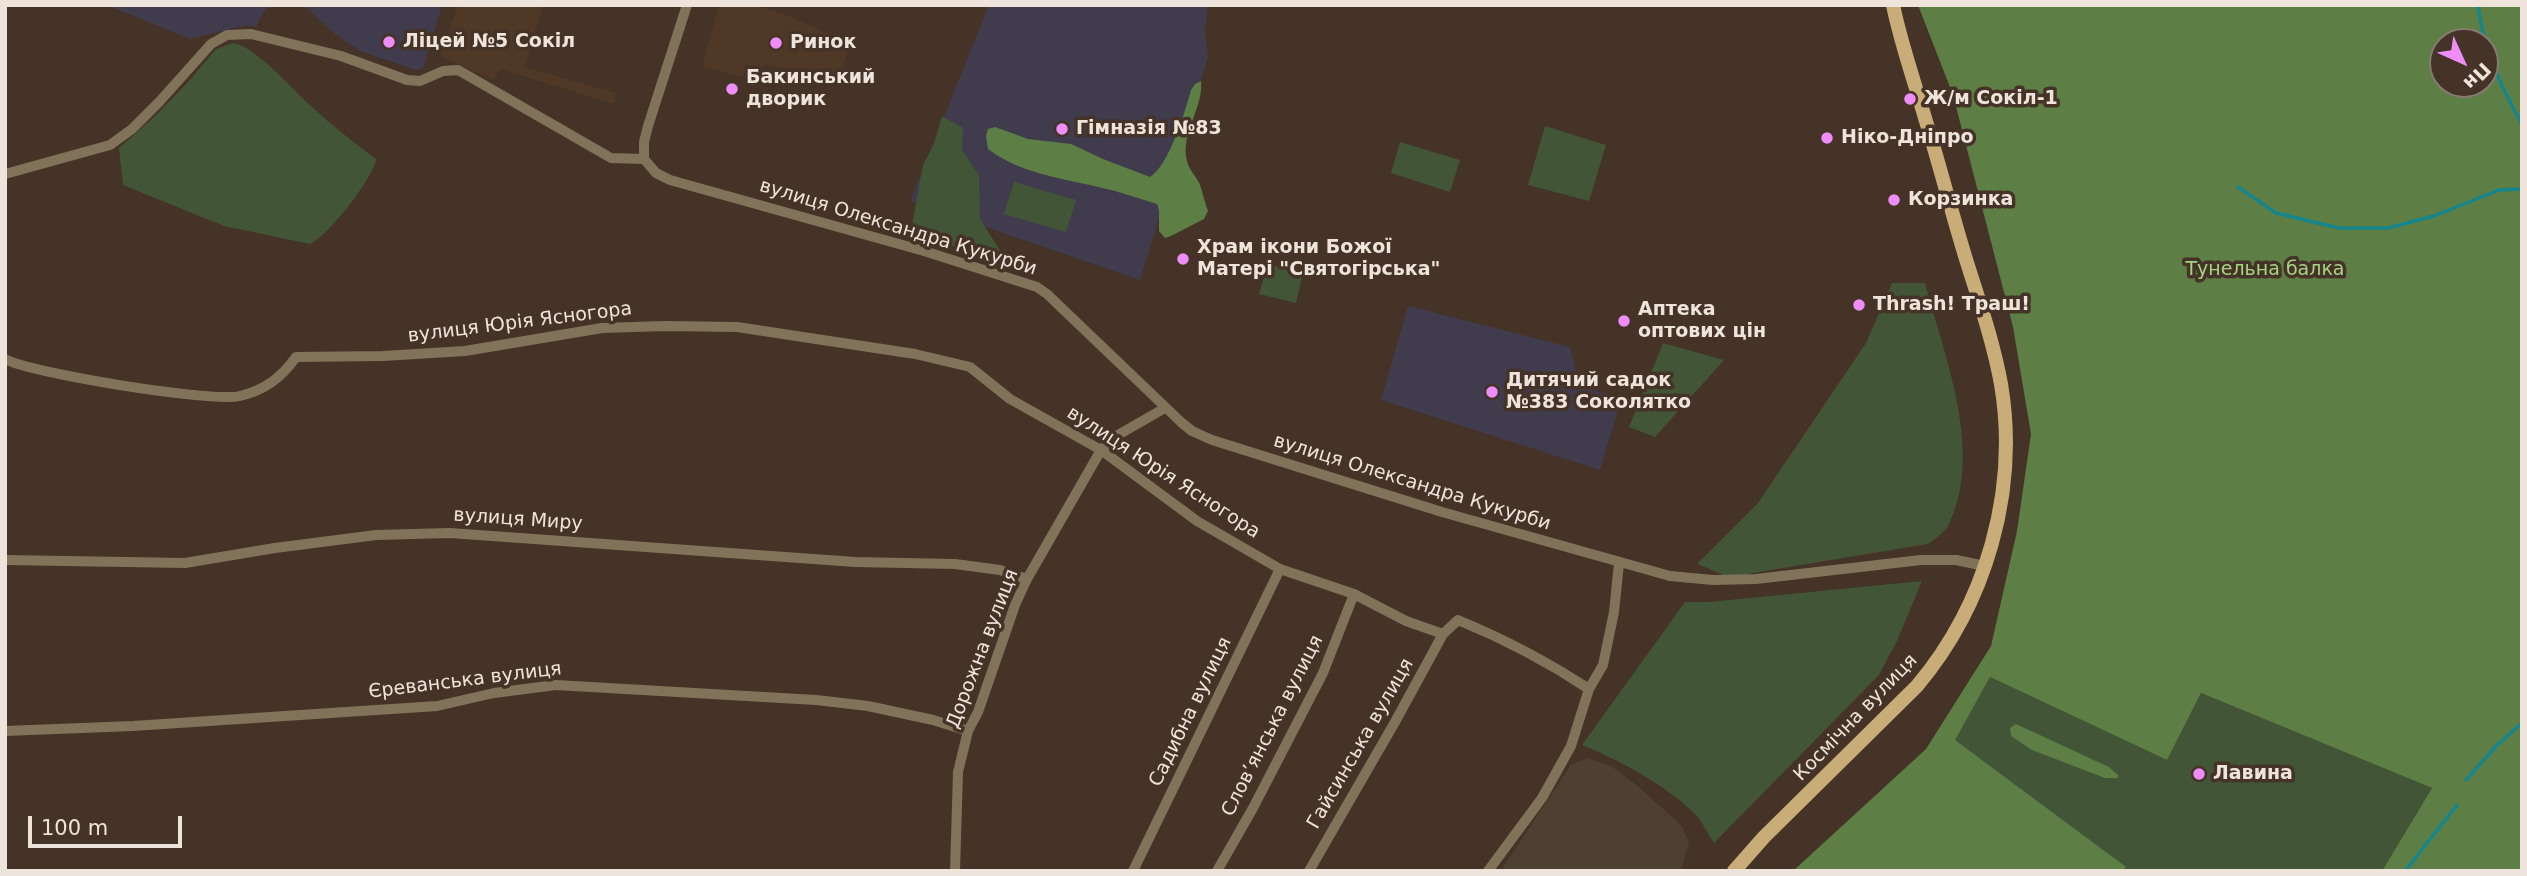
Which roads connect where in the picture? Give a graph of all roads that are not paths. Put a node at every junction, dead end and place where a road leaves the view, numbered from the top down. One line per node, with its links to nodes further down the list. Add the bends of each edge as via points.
1 (687, 5): 3 (street, via 648,126)
2 (1893, 5): 10 (main road, Космічна вулиця, via 2001,384 2005,457 2001,508)
3 (644, 159): 4 (street, via 611,158 458,70 419,81 341,56 235,34 211,44 160,102 110,145); 6 (street, вулиця Олександра Кукурби, via 670,180 1037,287)
4 (5, 174)
5 (5, 359): 7 (street, вулиця Юрія Ясногора, via 35,370 223,399 270,385 296,357 465,351 602,328 737,327 915,354 970,367 1010,399)
6 (1164, 408): 7 (street, Дорожна вулиця, via 1111,439); 9 (street, вулиця Олександра Кукурби, via 1192,431 1212,440)
7 (1101, 450): 11 (street, вулиця Юрія Ясногора, via 1197,521); 12 (street, Дорожна вулиця)
8 (5, 560): 12 (street, вулиця Миру, via 185,563 376,535 450,533 855,562 955,564)
9 (1619, 563): 10 (street, вулиця Олександра Кукурби, via 1670,576 1713,580 1921,560); 15 (street, via 1611,634 1603,665)
10 (1985, 566): 23 (main road, Космічна вулиця, via 1956,633 1917,687)
11 (1280, 569): 13 (street, вулиця Юрія Ясногора); 19 (street, Садибна вулиця)
12 (1027, 579): 17 (street, Дорожна вулиця)
13 (1354, 594): 14 (street, вулиця Юрія Ясногора); 20 (street, Словʼянська вулиця, via 1323,673)
14 (1443, 634): 15 (street, via 1458,620 1514,645); 21 (street, Гайсинська вулиця)
15 (1589, 689): 22 (street, via 1571,746 1542,798)
16 (5, 731): 17 (street, Єреванська вулиця, via 437,706 556,685 816,700 868,706)
17 (968, 731): 18 (street, Дорожна вулиця, via 958,772)
18 (955, 871)
19 (1132, 871)
20 (1217, 871)
21 (1309, 871)
22 (1488, 871)
23 (1734, 871)

